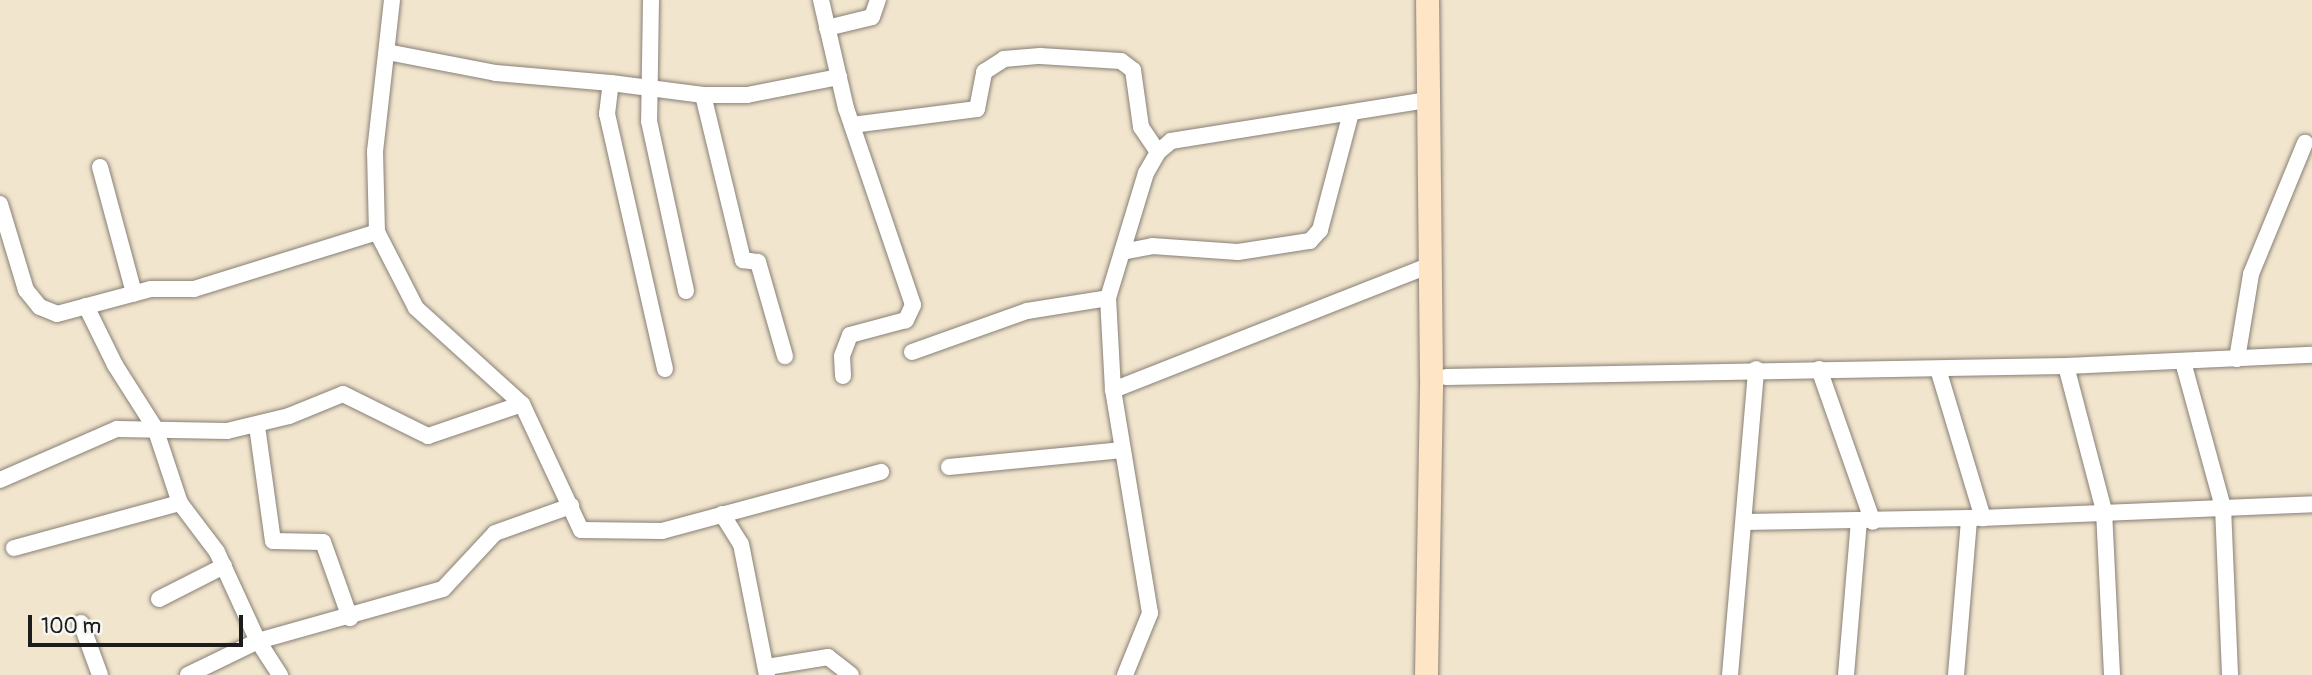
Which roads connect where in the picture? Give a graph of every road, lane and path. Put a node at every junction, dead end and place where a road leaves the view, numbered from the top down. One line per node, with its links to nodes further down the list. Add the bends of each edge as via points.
1 (393, 0): 8 (street)
2 (651, 0): 12 (street)
3 (821, 0): 7 (street)
4 (878, 0): 7 (street, via 872,17)
5 (1427, 0): 9 (main road)
6 (1441, 0): 9 (main road)
7 (827, 28): 10 (street)
8 (387, 52): 11 (street, via 496,73); 21 (street, via 375,151)
9 (1435, 58): 14 (main road); 39 (main road)
10 (839, 77): 13 (street, via 747,94); 16 (street)
11 (611, 83): 12 (street); 34 (street, via 607,114)
12 (650, 88): 13 (street); 24 (street, via 649,121)
13 (703, 95): 30 (street, via 743,260 758,262)
14 (1428, 100): 15 (street); 23 (main road)
15 (1351, 113): 18 (street, via 1171,141); 22 (street, via 1320,230 1310,241 1238,253 1152,246)
16 (852, 125): 18 (street, via 977,109 984,72 1004,59 1040,56 1121,61 1133,71 1141,127); 38 (street, via 913,305 906,320 850,335 842,356)
17 (2305, 144): 31 (street, via 2250,274)
18 (1158, 152): 22 (street, via 1146,173)
19 (100, 167): 25 (street)
20 (0, 204): 27 (street, via 15,261 40,307 57,314)
21 (377, 232): 25 (street, via 194,289); 41 (street, via 416,308)
22 (1122, 252): 26 (street)
23 (1430, 265): 40 (street); 69 (main road)
24 (686, 290)
25 (134, 293): 27 (street)
26 (1108, 298): 28 (street, via 1027,311); 40 (street)
27 (86, 306): 43 (street, via 115,365)
28 (912, 352)
29 (2312, 355): 31 (street)
30 (785, 356)
31 (2237, 359): 32 (street)
32 (2183, 362): 33 (street); 51 (street)
33 (2066, 366): 37 (street); 52 (street)
34 (665, 369)
35 (1756, 369): 36 (street); 39 (street); 56 (street)
36 (1819, 369): 37 (street); 55 (street)
37 (1938, 369): 54 (street)
38 (843, 376)
39 (1446, 377): 70 (main road)
40 (1113, 390): 44 (street)
41 (522, 404): 42 (street, via 428,436 343,394); 50 (street)
42 (257, 426): 43 (street, via 227,431); 60 (street, via 273,541 323,542)
43 (155, 428): 47 (street, via 98,434); 48 (street)
44 (1122, 450): 45 (street); 68 (street, via 1150,613)
45 (949, 467)
46 (881, 472): 53 (street)
47 (0, 480)
48 (180, 503): 57 (street); 58 (street)
49 (2312, 504): 51 (street)
50 (571, 506): 53 (street, via 580,530 662,531); 60 (street, via 495,533 443,589)
51 (2223, 507): 52 (street); 75 (street)
52 (2104, 511): 54 (street); 74 (street)
53 (722, 514): 63 (street, via 741,544)
54 (1976, 519): 55 (street); 73 (street)
55 (1866, 521): 56 (street); 72 (street)
56 (1744, 522): 71 (street)
57 (14, 548)
58 (224, 566): 59 (street); 62 (street)
59 (159, 599)
60 (350, 618): 62 (street)
61 (81, 623): 65 (street)
62 (258, 642): 64 (street); 66 (street)
63 (767, 671): 67 (street, via 828,657)
64 (190, 674)
65 (100, 675)
66 (280, 675)
67 (851, 675)
68 (1125, 675)
69 (1426, 675)
70 (1441, 675)
71 (1730, 675)
72 (1846, 675)
73 (1956, 675)
74 (2112, 675)
75 (2230, 675)

